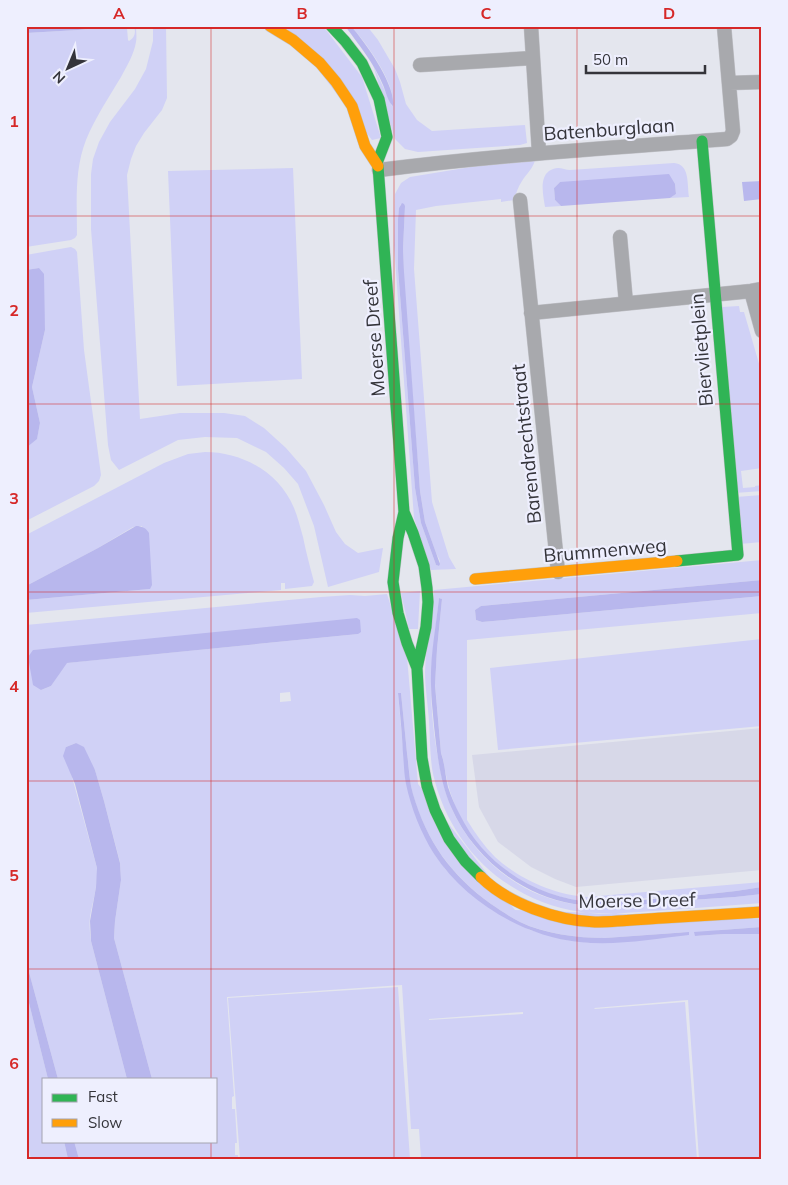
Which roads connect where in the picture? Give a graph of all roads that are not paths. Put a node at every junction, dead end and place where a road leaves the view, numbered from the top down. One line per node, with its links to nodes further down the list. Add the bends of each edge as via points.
1 (270, 26): 11 (street, Moerse Dreef, via 293,40 336,82 352,106 365,146)
2 (332, 26): 11 (street, Moerse Dreef, via 362,63 380,99 388,137)
3 (530, 26): 5 (street)
4 (724, 26): 8 (street, Batenburglaan)
5 (533, 58): 6 (street); 10 (street)
6 (420, 65)
7 (762, 82): 8 (street)
8 (729, 83): 9 (street, Batenburglaan, via 731,136)
9 (702, 141): 10 (street, Batenburglaan); 15 (street, Biervlietplein)
10 (539, 153): 11 (street, Batenburglaan)
11 (378, 166): 19 (street, Moerse Dreef)
12 (520, 200): 17 (street, Barendrechtstraat)
13 (620, 236): 16 (street)
14 (756, 290): 15 (street); 18 (street)
15 (715, 295): 16 (street); 20 (street, Biervlietplein)
16 (626, 303): 17 (street)
17 (531, 313): 21 (street, Barendrechtstraat)
18 (762, 331)
19 (404, 512): 23 (street, Moerse Dreef, via 393,582 398,613); 23 (street, Moerse Dreef, via 424,566 427,588 426,627)
20 (738, 555): 21 (street, Brummenweg)
21 (558, 572): 22 (street, Brummenweg)
22 (475, 580)
23 (417, 668): 24 (street, Moerse Dreef, via 422,758 427,786 449,839 486,882 537,911 594,922)
24 (761, 913)

